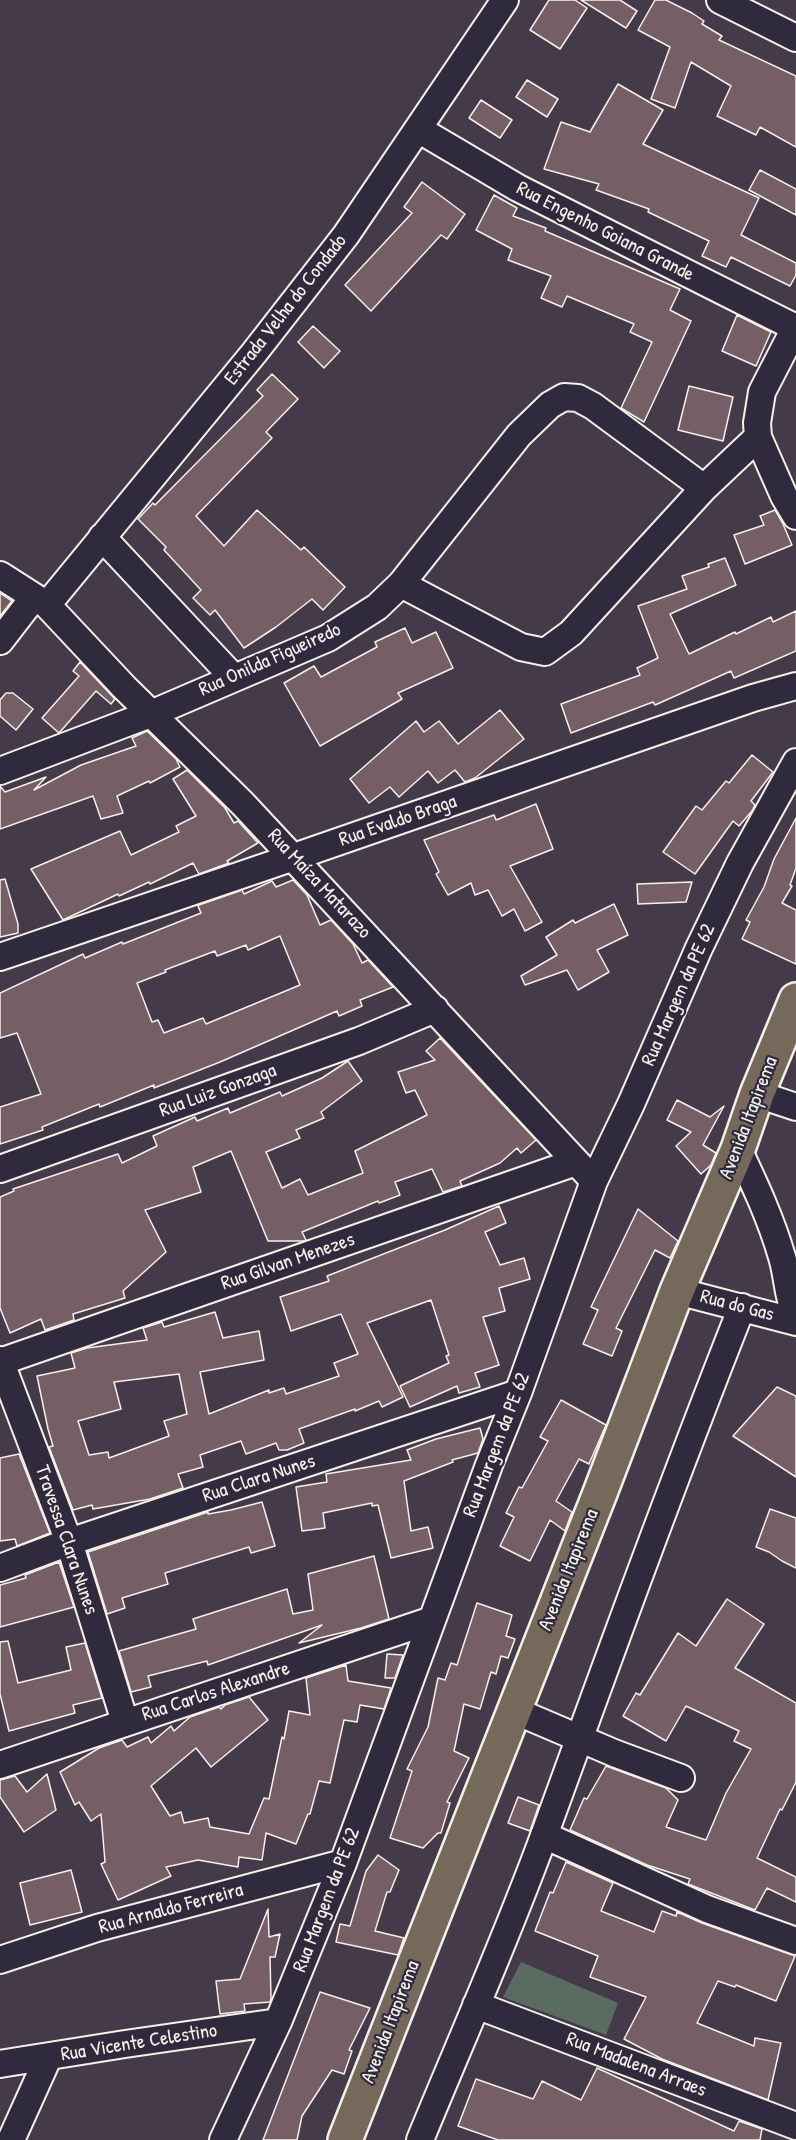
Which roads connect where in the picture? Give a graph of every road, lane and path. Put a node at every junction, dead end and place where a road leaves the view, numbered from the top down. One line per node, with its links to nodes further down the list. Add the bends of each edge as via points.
1 (505, 0): 4 (street, Estrada Velha do Condado)
2 (720, 0): 3 (street)
3 (796, 38)
4 (418, 129): 5 (street, Rua Engenho Goiana Grande, via 528,193); 9 (street, Estrada Velha do Condado, via 301,294)
5 (796, 327): 6 (street, via 762,392)
6 (758, 437): 7 (street); 8 (street)
7 (704, 488): 11 (street, via 571,633 545,652 520,647); 11 (street, Rua Onilda Figueiredo, via 592,406 578,398 564,397 519,435)
8 (796, 516)
9 (102, 537): 12 (street, Estrada Velha do Condado); 14 (street)
10 (0, 575): 12 (street)
11 (401, 584): 14 (street, Rua Onilda Figueiredo, via 377,607 328,638)
12 (40, 601): 13 (street, Estrada Velha do Condado); 16 (street, Rua Maíza Matarazo)
13 (0, 641)
14 (233, 677): 16 (street, Rua Onilda Figueiredo)
15 (796, 686): 19 (street, Rua Evaldo Braga)
16 (153, 713): 18 (street, Rua Onilda Figueiredo); 19 (street, Rua Maíza Matarazo)
17 (796, 762): 28 (street, Rua Margem da PE 62, via 709,926)
18 (0, 771)
19 (294, 857): 20 (street, Rua Evaldo Braga); 22 (street, Rua Maíza Matarazo)
20 (0, 957)
21 (796, 1000): 23 (main road, Avenida Itapirema)
22 (435, 1009): 26 (street, Rua Maíza Matarazo); 27 (street, Rua Luiz Gonzaga, via 359,1041)
23 (757, 1094): 24 (street); 25 (main road, Avenida Itapirema)
24 (796, 1107)
25 (738, 1149): 29 (main road, Avenida Itapirema); 31 (street, Rua do Gas, via 765,1204)
26 (576, 1162): 28 (street, Rua Maíza Matarazo); 33 (street, Rua Gilvan Menezes)
27 (0, 1169)
28 (594, 1181): 34 (street, Rua Margem da PE 62)
29 (677, 1291): 30 (street, Rua do Gas); 38 (main road, Avenida Itapirema)
30 (742, 1307): 32 (street, Rua do Gas); 40 (street)
31 (796, 1315)
32 (796, 1322)
33 (0, 1361): 35 (street, Travessa Clara Nunes)
34 (518, 1393): 35 (street, Rua Clara Nunes); 37 (street, Rua Margem da PE 62)
35 (69, 1542): 36 (street, Rua Clara Nunes); 39 (street, Travessa Clara Nunes)
36 (0, 1568)
37 (432, 1620): 39 (street, Rua Carlos Alexandre); 44 (street, Rua Margem da PE 62)
38 (513, 1710): 40 (street); 54 (main road, Avenida Itapirema)
39 (125, 1722): 41 (street, Rua Carlos Alexandre)
40 (579, 1737): 42 (street); 43 (street)
41 (0, 1765)
42 (681, 1778)
43 (544, 1835): 45 (street, via 707,1909); 47 (street)
44 (343, 1863): 46 (street, Rua Arnaldo Ferreira, via 97,1928); 48 (street, Rua Margem da PE 62)
45 (796, 1941)
46 (0, 1960)
47 (476, 2005): 51 (street, Rua Madalena Arraes); 55 (street)
48 (278, 2022): 49 (street, Rua Vicente Celestino); 53 (street, Rua Margem da PE 62)
49 (48, 2058): 50 (street, Rua Vicente Celestino); 52 (street)
50 (0, 2064)
51 (796, 2126)
52 (10, 2140)
53 (223, 2140)
54 (345, 2140)
55 (420, 2140)

